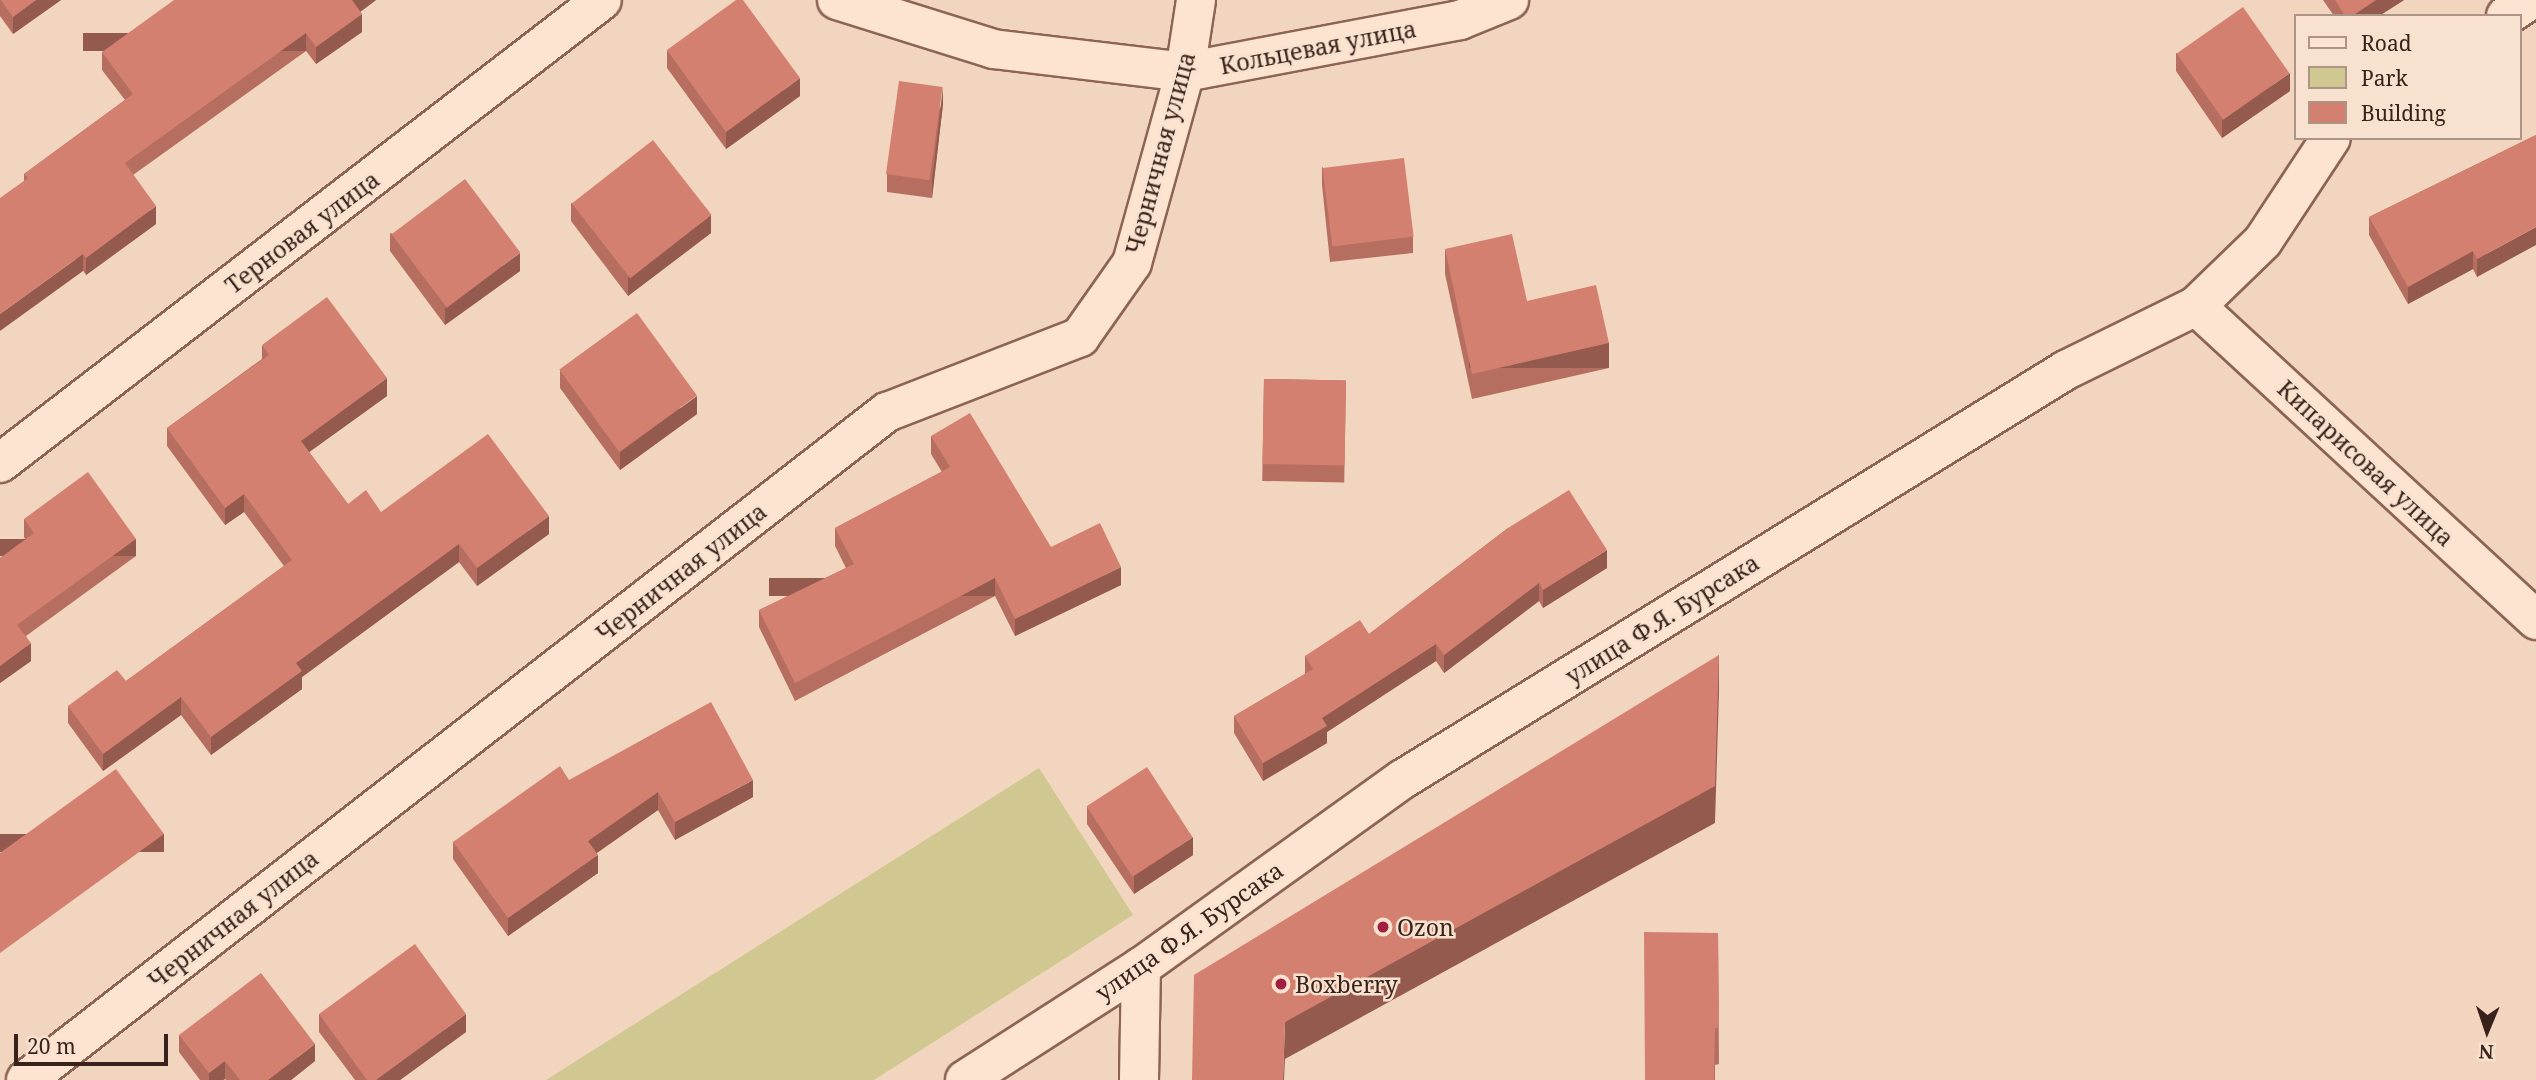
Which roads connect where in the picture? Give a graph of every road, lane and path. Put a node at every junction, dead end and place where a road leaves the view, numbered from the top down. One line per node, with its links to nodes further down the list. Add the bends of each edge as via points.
1 (602, 0): 10 (street, Терновая улица)
2 (837, 0): 7 (street, Кольцевая улица, via 993,49)
3 (1196, 0): 7 (street, Черничная улица)
4 (1510, 0): 7 (street, Кольцевая улица, via 1460,20)
5 (2531, 0): 6 (street)
6 (2509, 14)
7 (1185, 72): 13 (street, Черничная улица, via 1132,263 1080,337 887,412)
8 (2329, 140): 9 (street, улица Ф.Я. Бурсака, via 2263,242)
9 (2196, 306): 11 (street, Кипарисовая улица); 12 (street, улица Ф.Я. Бурсака, via 2066,370 1403,779)
10 (0, 463)
11 (2536, 620)
12 (1141, 967): 14 (street, улица Ф.Я. Бурсака); 15 (street)
13 (26, 1080)
14 (965, 1080)
15 (1139, 1080)

